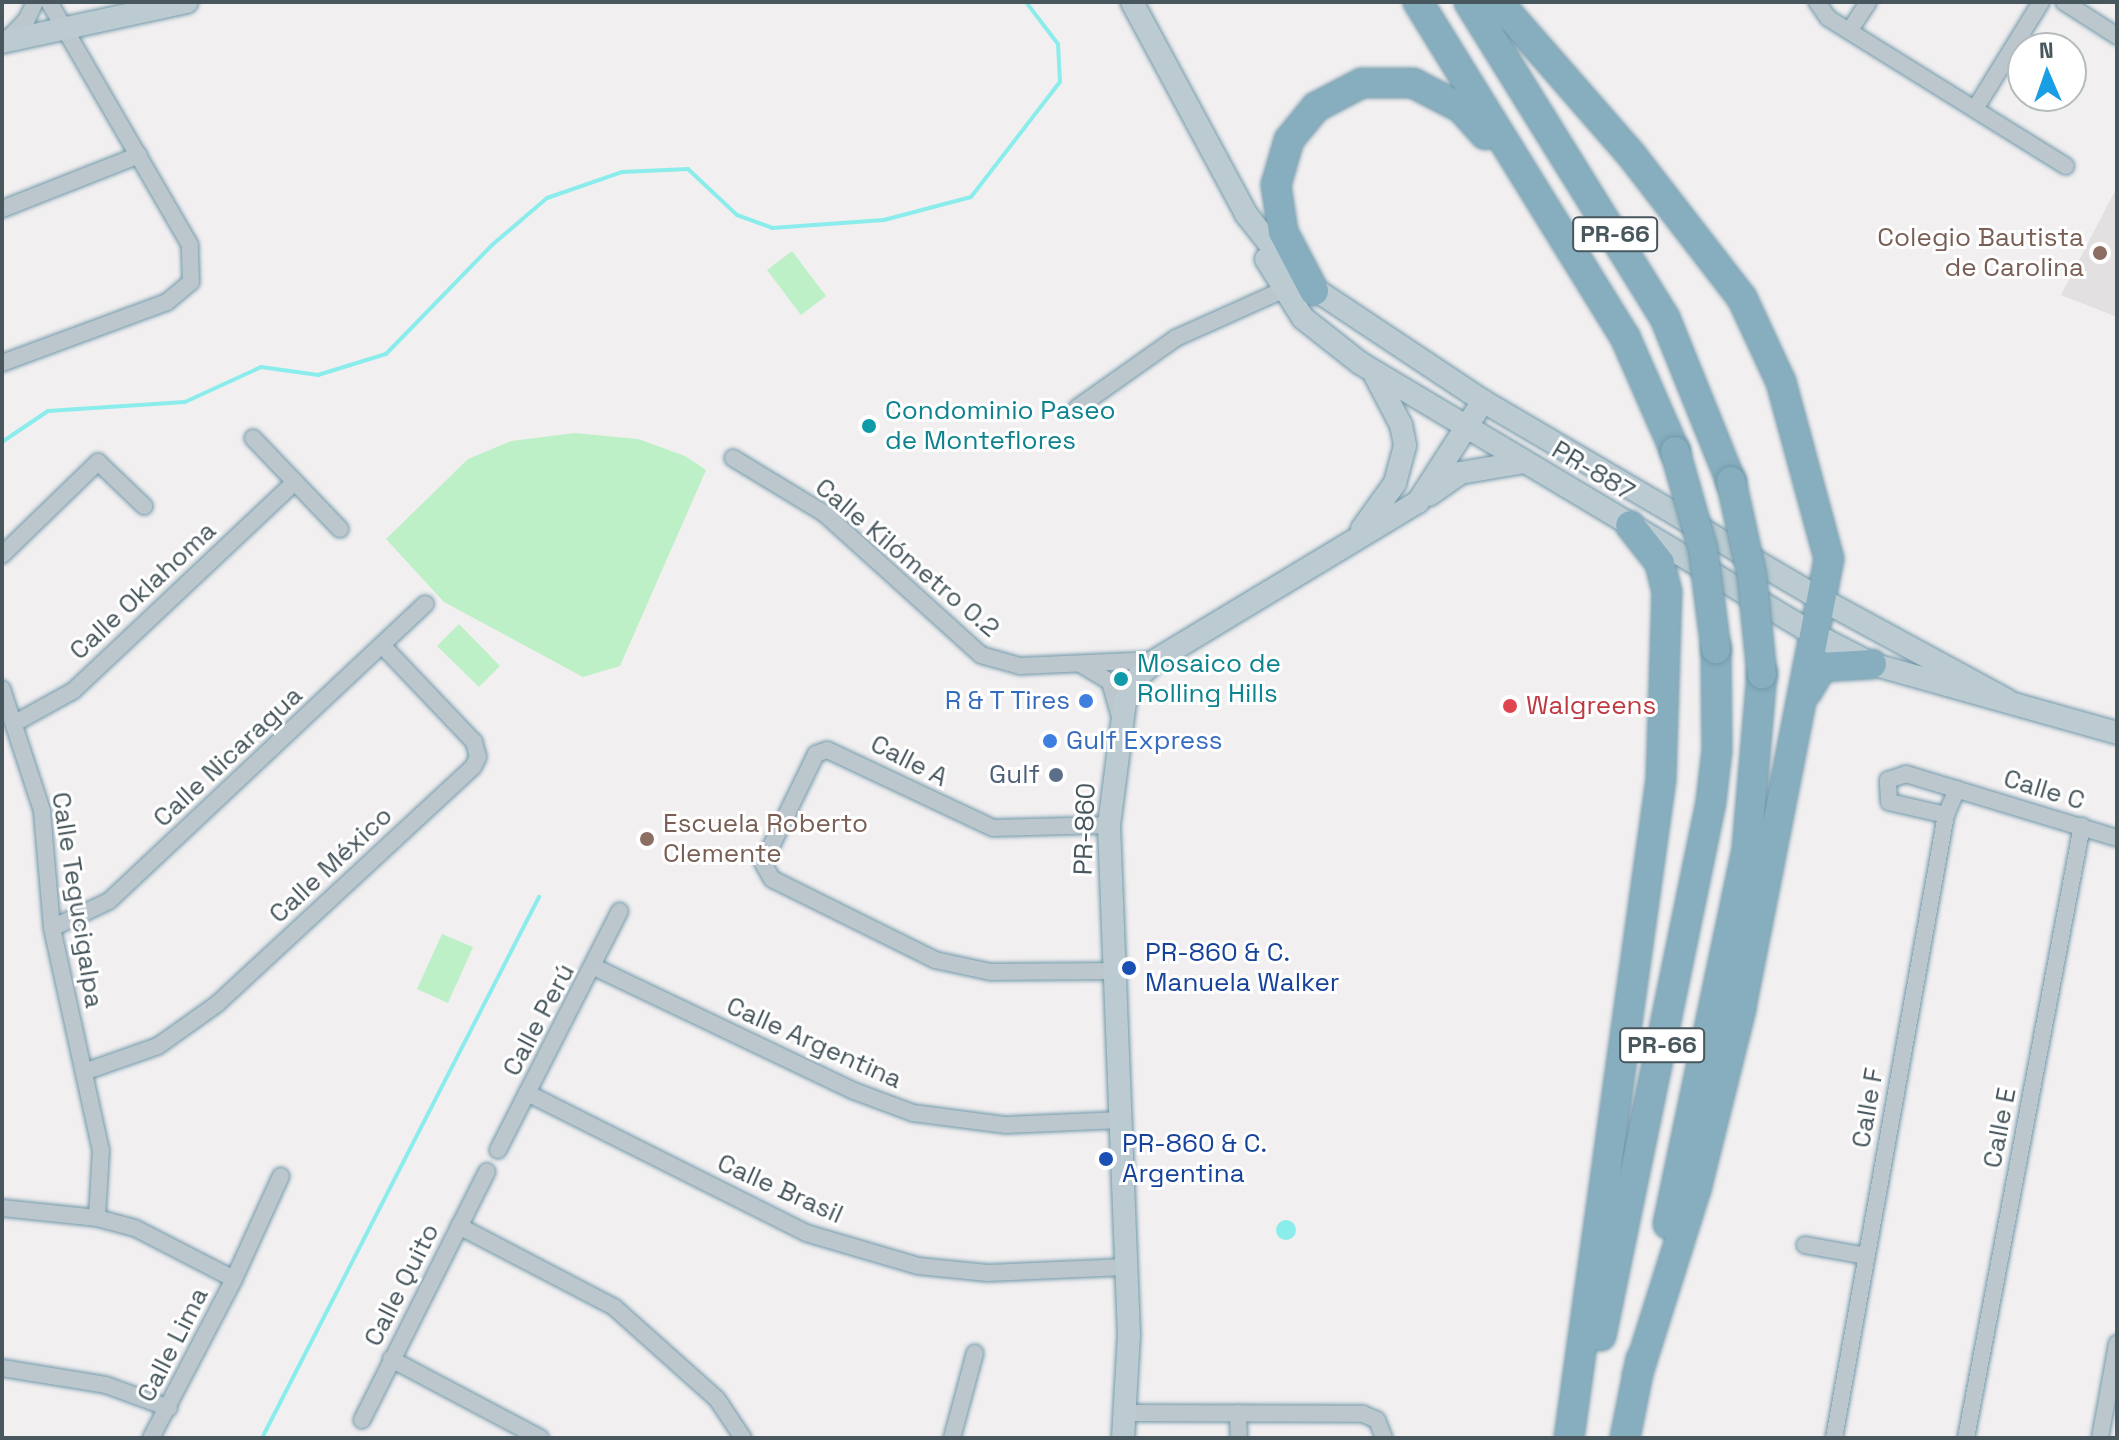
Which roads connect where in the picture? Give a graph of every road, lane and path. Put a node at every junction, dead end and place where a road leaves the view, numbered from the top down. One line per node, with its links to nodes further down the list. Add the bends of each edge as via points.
1 (35, 2): 15 (street, via 27,19)
2 (49, 2): 12 (street)
3 (187, 2): 12 (street)
4 (1132, 2): 20 (street, PR-887)
5 (1418, 2): 19 (highway, PR-66)
6 (1469, 2): 78 (highway, PR-66, bridge, via 1665,318 1702,398 1731,481 1752,576 1762,674 1747,848)
7 (1498, 2): 39 (highway, via 1721,264 1758,327 1792,414 1829,559)
8 (1817, 2): 13 (street, via 1828,18)
9 (1868, 2): 13 (street)
10 (2041, 2): 16 (street)
11 (2064, 2): 14 (street)
12 (61, 25): 15 (street); 17 (street)
13 (1850, 30): 16 (street)
14 (2117, 36)
15 (4, 41)
16 (1975, 109): 18 (street)
17 (139, 155): 21 (street); 24 (street, via 190,245 191,282 167,302)
18 (2066, 166)
19 (1519, 168): 23 (highway, via 1472,118 1430,89 1379,80 1329,97 1289,140 1276,185 1283,232); 91 (highway, PR-66, bridge, via 1625,337 1675,451 1703,549 1716,649 1717,750 1711,802)
20 (1231, 186): 22 (street, PR-887, via 1248,231); 23 (street, PR-887, via 1295,276)
21 (2, 209)
22 (1285, 289): 25 (street, PR-887, via 1303,318); 27 (street, via 1176,338)
23 (1314, 291): 26 (street, PR-887)
24 (2, 363)
25 (1372, 371): 28 (street, PR-887); 37 (street, via 1401,425 1405,445 1395,483)
26 (1483, 401): 28 (street, PR-860 / PR-860); 39 (street, PR-887)
27 (1077, 408)
28 (1466, 427): 31 (street, PR-887); 33 (street, PR-860 / PR-860)
29 (253, 438): 32 (street)
30 (733, 458): 44 (street, Calle Kilómetro 0.2, via 825,514 981,655 1020,666)
31 (1525, 462): 33 (street, via 1460,473); 35 (street, PR-887)
32 (295, 482): 36 (street); 49 (street, Calle Oklahoma, via 73,691)
33 (1418, 502): 37 (street, PR-860 / PR-860)
34 (144, 506): 38 (street, via 98,462)
35 (1630, 525): 41 (street, PR-887); 90 (highway, via 1660,563 1667,592 1661,779)
36 (340, 529)
37 (1349, 545): 43 (street, PR-860 / PR-860)
38 (2, 555)
39 (1819, 598): 41 (highway); 48 (street, PR-887)
40 (425, 604): 42 (street, Calle Nicaragua)
41 (1812, 633): 45 (street, PR-887); 47 (highway)
42 (384, 647): 58 (street, Calle Nicaragua, via 109,901); 61 (street, Calle México, via 474,742 478,757 473,767 217,1004 158,1046)
43 (1156, 660): 44 (street, Calle Kilómetro 0.2); 50 (street, PR-860 / PR-860, via 1137,678)
44 (1080, 664): 50 (street, via 1110,682)
45 (1872, 664): 47 (highway, via 1822,667); 48 (street, PR-887)
46 (2, 689): 49 (street, Calle Tegucigalpa)
47 (1803, 700): 78 (highway, via 1713,1128)
48 (2007, 700): 51 (street, PR-887)
49 (15, 723): 58 (street, Calle Tegucigalpa, via 42,811)
50 (1122, 724): 54 (street, PR-860 / PR-860)
51 (2117, 733)
52 (1957, 789): 53 (street, Calle F); 53 (street, Calle C, via 1906,774 1888,780 1889,802); 55 (street, Calle C)
53 (1946, 815): 71 (street, Calle F)
54 (1109, 825): 60 (street, PR-860 / PR-860); 60 (street, Calle A, via 993,828 827,750 816,754 763,863 766,872 935,960 991,972)
55 (2082, 826): 56 (street, Calle C); 94 (street, Calle E)
56 (2117, 838)
57 (620, 911): 59 (street, Calle Perú)
58 (52, 928): 61 (street, Calle Tegucigalpa)
59 (594, 967): 62 (street, Calle Perú); 63 (street, Calle Argentina, via 854,1091 913,1113 1006,1125)
60 (1111, 971): 63 (street, PR-860 / PR-860)
61 (84, 1072): 68 (street, Calle Tegucigalpa, via 101,1150)
62 (527, 1093): 64 (street, Calle Perú); 72 (street, Calle Brasil, via 806,1233 918,1266 988,1273)
63 (1121, 1120): 72 (street, PR-860 / PR-860)
64 (498, 1150)
65 (487, 1172): 69 (street, Calle Quito)
66 (281, 1176): 73 (street)
67 (2, 1208): 68 (street, Calle Lima)
68 (97, 1218): 73 (street, Calle Lima, via 135,1228)
69 (459, 1226): 76 (street, Calle Quito); 85 (street, via 614,1307 717,1399)
70 (1805, 1245): 71 (street)
71 (1866, 1256): 93 (street, Calle F)
72 (1126, 1267): 80 (street, PR-860 / PR-860)
73 (234, 1279): 79 (street, Calle Lima)
74 (2117, 1344): 95 (street)
75 (975, 1353): 86 (street)
76 (391, 1359): 82 (street, Calle Quito); 84 (street)
77 (2, 1368): 79 (street, via 106,1385)
78 (1637, 1376): 92 (highway, PR-66)
79 (169, 1408): 83 (street, Calle Lima)
80 (1128, 1413): 81 (street); 87 (street, PR-860 / PR-860)
81 (1238, 1413): 88 (street); 89 (street, via 1363,1414 1377,1420)
82 (362, 1420)
83 (151, 1438)
84 (540, 1438)
85 (743, 1438)
86 (952, 1438)
87 (1123, 1438)
88 (1239, 1438)
89 (1384, 1438)
90 (1569, 1438)
91 (1581, 1438)
92 (1625, 1438)
93 (1834, 1438)
94 (1966, 1438)
95 (2100, 1438)

